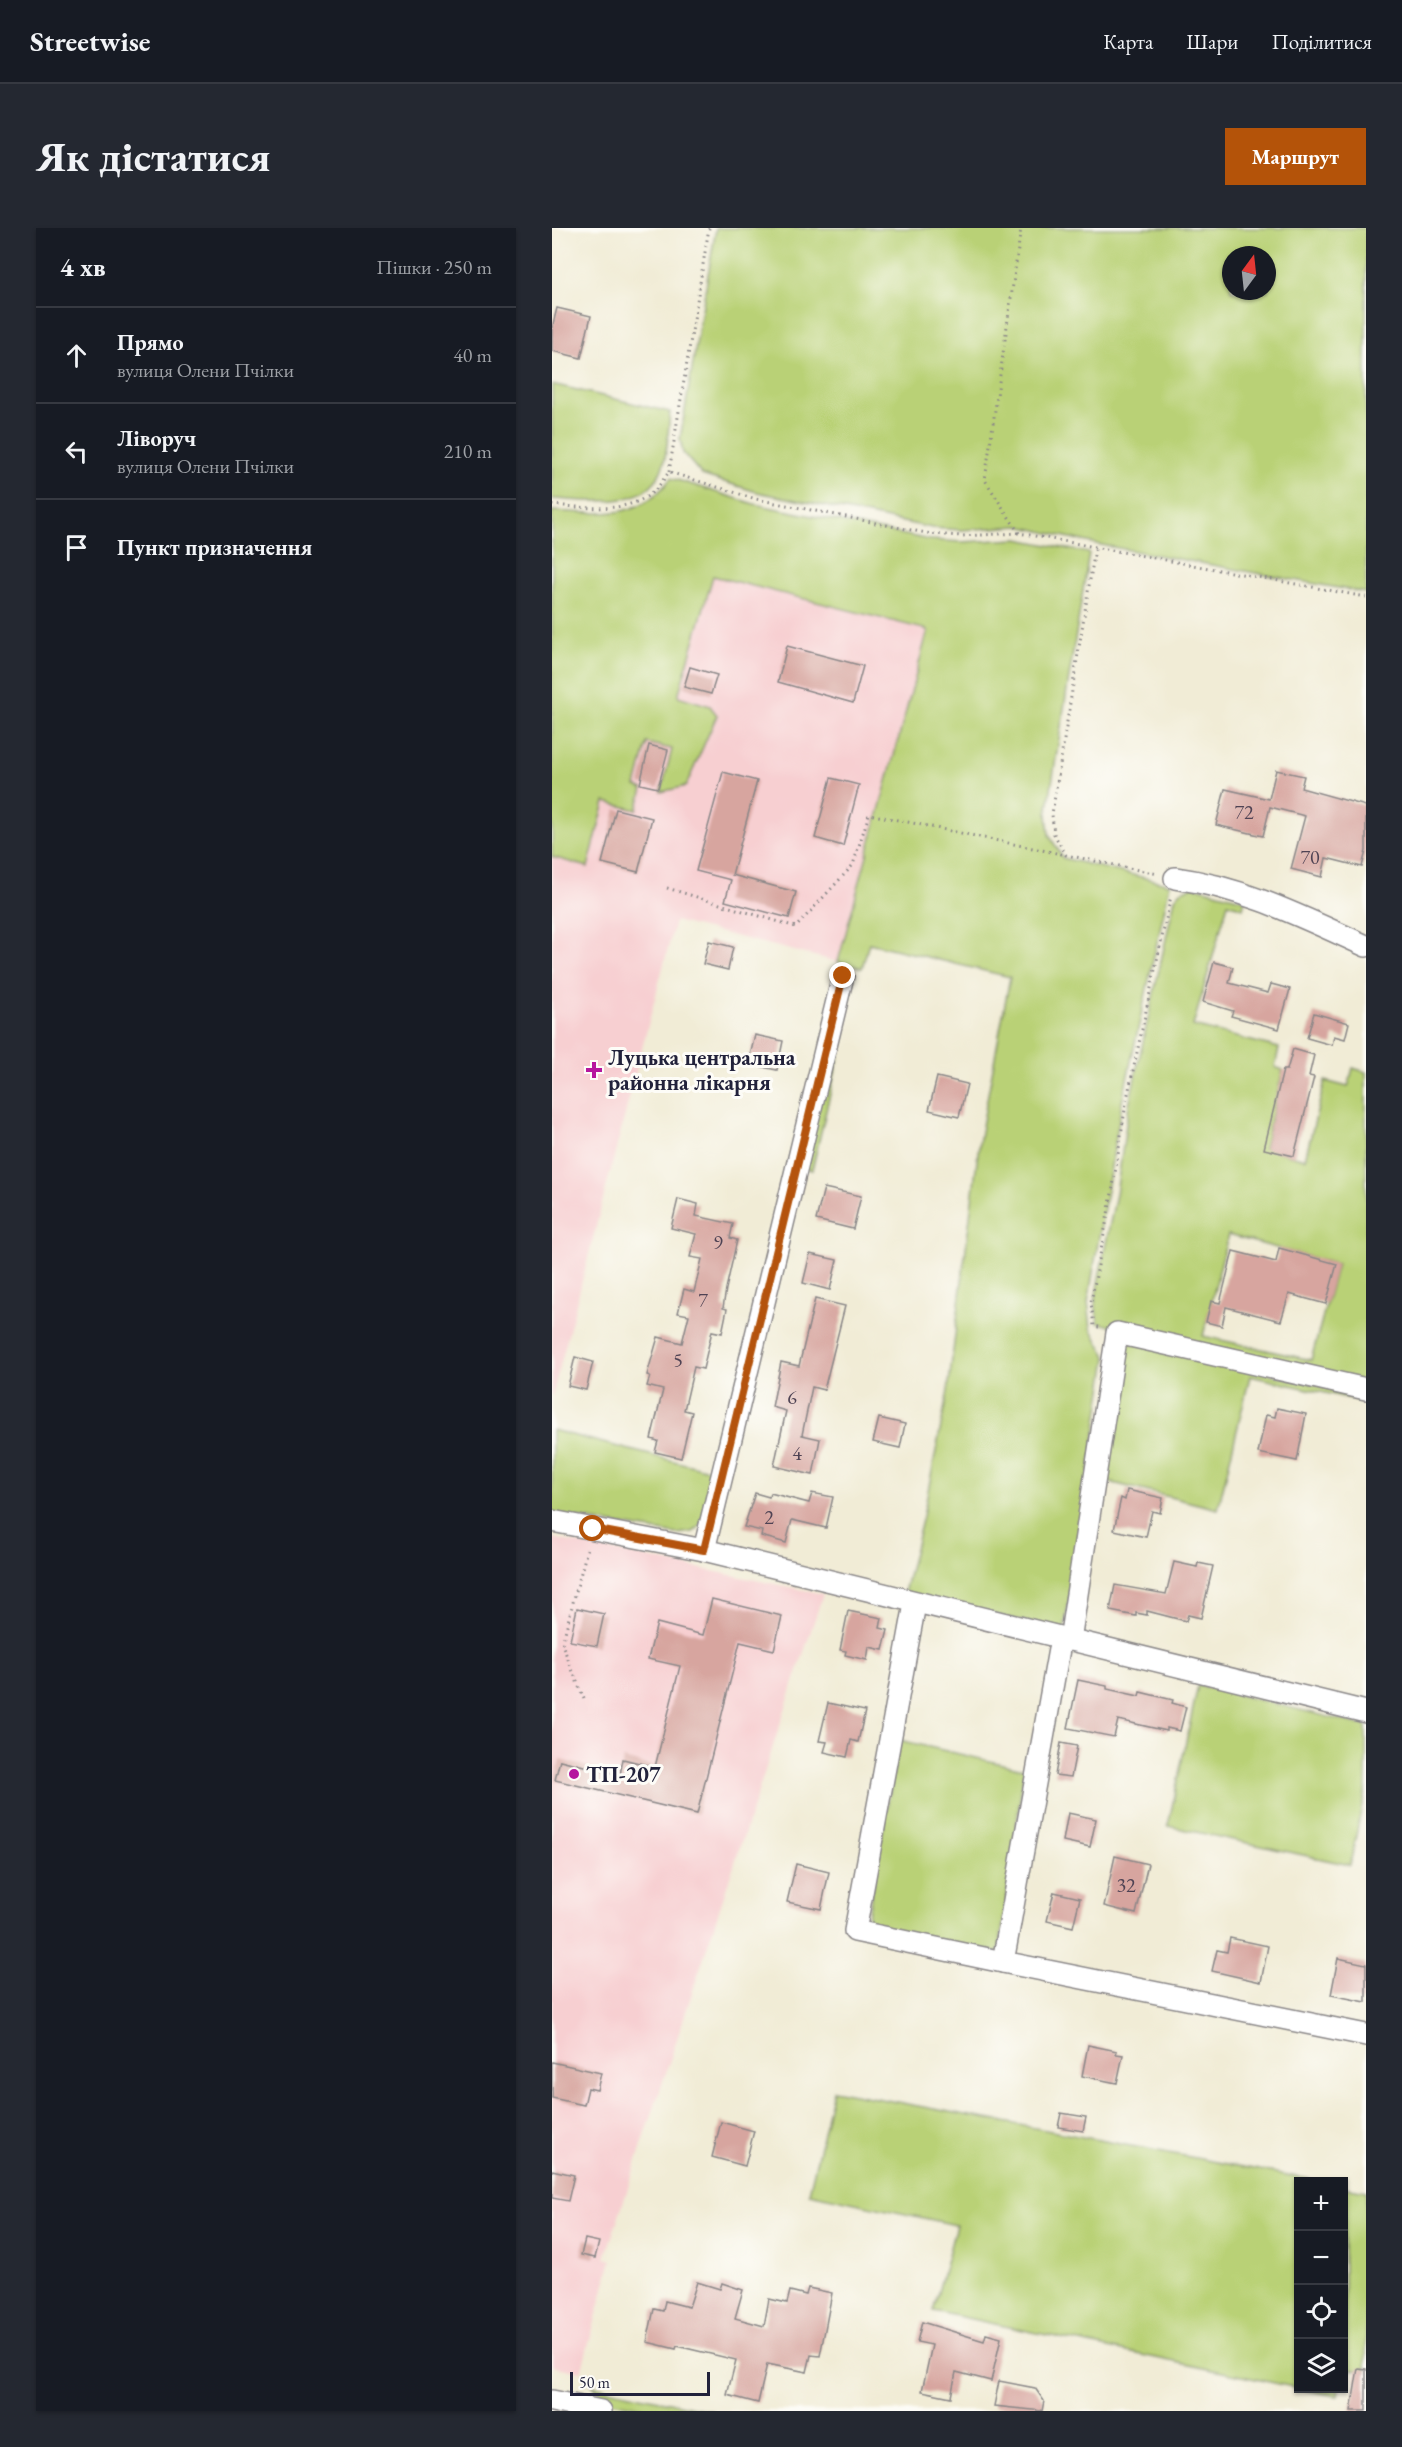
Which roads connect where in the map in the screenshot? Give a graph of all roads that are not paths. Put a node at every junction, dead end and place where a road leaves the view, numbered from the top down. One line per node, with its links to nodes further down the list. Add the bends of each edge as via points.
1 (1175, 878): 2 (street, via 1208,882 1268,902)
2 (1366, 946)
3 (843, 976): 6 (street)
4 (1366, 1389): 8 (street, via 1117,1333)
5 (552, 1521): 6 (street)
6 (704, 1550): 7 (street)
7 (915, 1604): 8 (street); 10 (street, via 855,1931)
8 (1065, 1639): 9 (street); 10 (street)
9 (1366, 1712)
10 (1003, 1962): 11 (street)
11 (1366, 2035)
12 (552, 2400): 13 (street)
13 (601, 2411)

